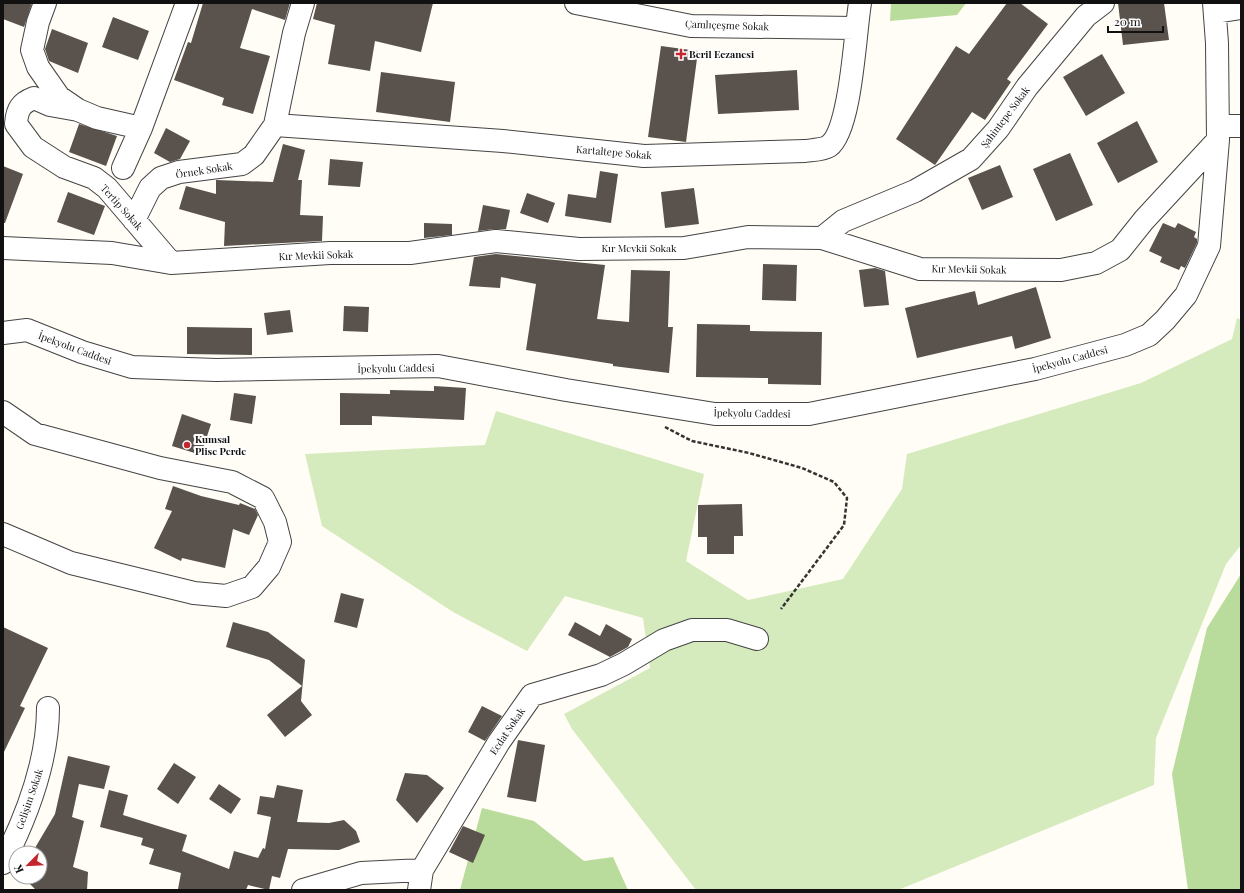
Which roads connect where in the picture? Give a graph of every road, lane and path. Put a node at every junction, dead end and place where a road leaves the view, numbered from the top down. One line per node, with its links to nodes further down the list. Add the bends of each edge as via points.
1 (45, 3): 10 (street, Tertip Sokak, via 32,50 38,67 59,97)
2 (187, 3): 13 (street)
3 (303, 3): 11 (street, Örnek Sokak, via 294,33)
4 (576, 3): 9 (street, Çamlıçeşme Sokak, via 691,26)
5 (860, 3): 9 (street, Kartaltepe Sokak)
6 (1103, 3): 17 (street, Şahintepe Sokak, via 1086,16 1027,88 998,129 971,159 915,191 843,222)
7 (1215, 8): 8 (street); 14 (street, İpekyolu Caddesi)
8 (1241, 8)
9 (855, 28): 11 (street, Kartaltepe Sokak, via 847,100 838,135 828,147 805,151 644,156 503,141)
10 (78, 110): 13 (street, Tertip Sokak, via 97,118); 16 (street, Tertip Sokak, via 50,106 34,98 24,102 17,112 16,124 33,147 64,167 94,178 107,188)
11 (275, 125): 16 (street, Örnek Sokak, via 254,155 242,164 179,172 161,178 150,188)
12 (1241, 126): 14 (street)
13 (141, 128): 15 (street)
14 (1218, 133): 17 (street, Kır Mevkii Sokak, via 1120,250 1096,263 1061,270 920,268); 20 (street, İpekyolu Caddesi, via 1209,246 1186,295 1149,335 1125,345 1035,369 809,414 715,414 438,366 224,370 132,367 82,352 27,330)
15 (123, 168)
16 (134, 220): 19 (street, Tertip Sokak)
17 (822, 238): 19 (street, Kır Mevkii Sokak, via 748,237 684,248 579,249 496,241 410,253 330,253)
18 (3, 248): 19 (street, Kır Mevkii Sokak, via 112,253)
19 (171, 263)
20 (3, 333)
21 (3, 412): 23 (street, via 35,434 160,468 232,482 263,498 275,522 280,542 269,567 252,588 226,596 194,593 71,562)
22 (660, 425): 24 (path, via 692,441 802,468 834,482 847,498 844,525)
23 (3, 534)
24 (781, 609)
25 (758, 639): 28 (street, Ecdat Sokak, via 727,630 692,630 664,640 601,675 532,695 499,742)
26 (48, 708): 27 (street, Gelişim Sokak, via 48,730 38,776 12,846)
27 (3, 863)
28 (420, 880): 29 (street, Ecdat Sokak, via 361,873)
29 (303, 890)

